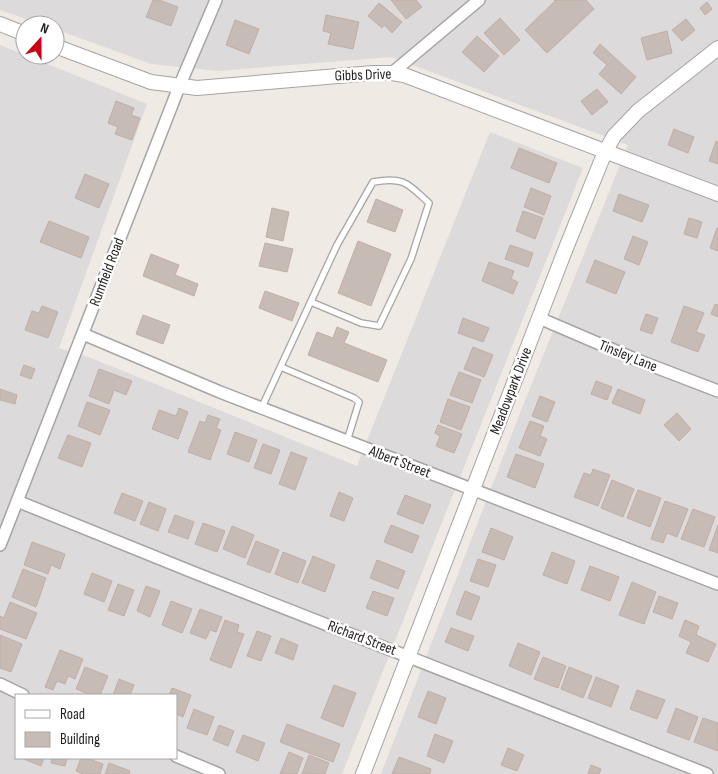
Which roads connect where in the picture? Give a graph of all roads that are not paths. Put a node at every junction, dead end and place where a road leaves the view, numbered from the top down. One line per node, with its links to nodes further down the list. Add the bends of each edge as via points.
1 (216, 0): 8 (street, Rumfield Road)
2 (479, 0): 7 (street)
3 (0, 24): 4 (street)
4 (15, 30)
5 (718, 48): 9 (street, Meadowpark Drive, via 638,111 614,136)
6 (65, 50): 8 (street, Gibbs Drive, via 152,82)
7 (392, 73): 8 (street, Gibbs Drive); 9 (street, Gibbs Drive)
8 (179, 87): 13 (street, Rumfield Road)
9 (605, 152): 10 (street, Gibbs Drive); 12 (street, Meadowpark Drive)
10 (718, 194)
11 (311, 302): 11 (lane, via 337,245 374,182 390,179 409,184 430,203 411,259 379,326 361,323); 14 (lane)
12 (539, 318): 15 (street, Tinsley Lane); 18 (street, Meadowpark Drive)
13 (83, 334): 16 (street, Albert Street); 19 (street, Rumfield Road)
14 (281, 367): 16 (lane); 17 (lane, via 359,402)
15 (718, 391)
16 (262, 408): 17 (street, Albert Street)
17 (347, 441): 18 (street, Albert Street)
18 (474, 490): 21 (street, Albert Street); 22 (street, Meadowpark Drive)
19 (17, 501): 20 (street, Rumfield Road); 22 (street, Richard Street)
20 (0, 545)
21 (718, 584)
22 (409, 656): 27 (street, Meadowpark Drive); 28 (street, Richard Street)
23 (0, 684): 24 (street)
24 (22, 694)
25 (178, 757): 26 (street)
26 (219, 774)
27 (363, 774)
28 (707, 774)

